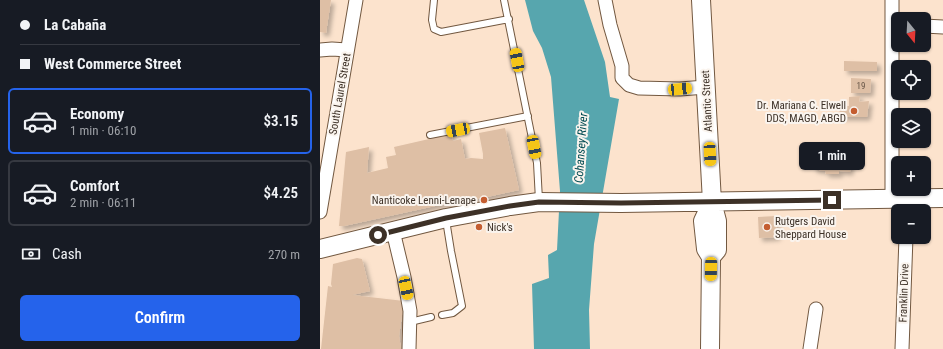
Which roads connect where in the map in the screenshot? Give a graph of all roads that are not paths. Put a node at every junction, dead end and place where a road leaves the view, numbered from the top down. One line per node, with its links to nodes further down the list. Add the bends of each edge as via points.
1 (356, 0): 12 (street, South Laurel Street)
2 (434, 0): 8 (lane, via 432,20 434,29 441,32)
3 (504, 0): 8 (lane)
4 (605, 0): 14 (street, via 622,66 622,78 629,86 680,89)
5 (701, 0): 14 (street, Atlantic Street)
6 (892, 0): 7 (street)
7 (893, 12)
8 (509, 19): 15 (lane)
9 (931, 26): 10 (street)
10 (943, 27)
11 (320, 50): 12 (street)
12 (347, 50): 21 (street, South Laurel Street)
13 (896, 52): 20 (street)
14 (706, 87): 19 (street, Atlantic Street)
15 (528, 116): 16 (lane); 18 (lane)
16 (430, 135)
17 (943, 198): 20 (street)
18 (546, 202): 19 (street); 22 (street)
19 (712, 202): 20 (street); 31 (street, Atlantic Street, via 717,221 717,250 711,257)
20 (902, 203)
21 (320, 212)
22 (446, 218): 23 (street); 27 (lane, via 462,306 453,313)
23 (393, 231): 25 (street); 29 (street, via 409,300)
24 (906, 244): 33 (street, Franklin Drive)
25 (320, 249)
26 (816, 309): 32 (street)
27 (442, 315)
28 (431, 317): 29 (lane)
29 (410, 322): 30 (street)
30 (409, 349)
31 (710, 349)
32 (810, 349)
33 (902, 349)

